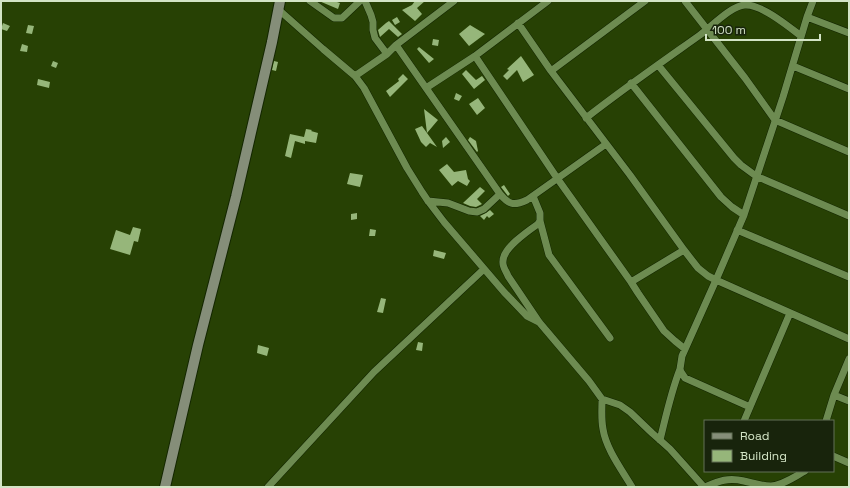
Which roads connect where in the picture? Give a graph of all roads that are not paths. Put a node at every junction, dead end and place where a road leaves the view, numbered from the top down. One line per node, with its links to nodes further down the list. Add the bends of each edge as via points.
1 (310, 1): 2 (street, via 334,18 342,18)
2 (360, 1)
3 (365, 1): 16 (street, via 373,22 375,38)
4 (454, 1): 15 (street)
5 (548, 1): 11 (street)
6 (645, 1): 20 (street)
7 (685, 1): 12 (street)
8 (813, 1): 10 (street)
9 (279, 5): 21 (street, via 323,50); 63 (main road, via 236,197)
10 (807, 16): 13 (street); 14 (street)
11 (518, 23): 17 (street); 20 (street)
12 (707, 29): 14 (street, via 738,6 745,5 763,10); 18 (street); 26 (street)
13 (849, 33)
14 (801, 36): 19 (street)
15 (396, 45): 16 (street); 23 (street)
16 (387, 54): 21 (street)
17 (475, 56): 23 (street); 30 (street)
18 (658, 65): 22 (street); 29 (street, via 734,158)
19 (793, 66): 24 (street); 26 (street)
20 (551, 71): 25 (street)
21 (355, 76): 33 (street)
22 (631, 83): 25 (street); 34 (street, via 721,197)
23 (426, 88): 31 (street)
24 (849, 89)
25 (586, 118): 27 (street)
26 (775, 120): 28 (street); 29 (street)
27 (606, 144): 30 (street); 38 (street)
28 (849, 152)
29 (756, 176): 34 (street); 35 (street)
30 (557, 178): 32 (street); 42 (street)
31 (500, 194): 32 (street, via 504,200 513,204 521,203); 33 (street, via 477,212 448,203)
32 (533, 196): 36 (street, via 540,213)
33 (428, 201): 39 (street)
34 (744, 215): 37 (street)
35 (849, 216)
36 (540, 221): 44 (street, via 508,249 503,261 508,276); 45 (street, via 549,255)
37 (738, 230): 40 (street); 41 (street)
38 (684, 250): 41 (street, via 698,268); 42 (street)
39 (484, 269): 44 (street, via 521,310); 64 (street, via 374,372)
40 (849, 277)
41 (716, 280): 43 (street); 47 (street)
42 (631, 282): 47 (street, via 664,330)
43 (790, 313): 46 (street); 53 (street)
44 (539, 322): 51 (street)
45 (610, 338)
46 (849, 339)
47 (685, 349): 49 (street)
48 (849, 359): 50 (street)
49 (680, 369): 53 (street, via 688,380); 56 (street)
50 (834, 395): 52 (street); 55 (street)
51 (602, 398): 56 (street, via 626,408); 65 (street, via 603,430 608,446)
52 (849, 401)
53 (750, 407): 54 (street)
54 (744, 420)
55 (826, 420)
56 (660, 440): 66 (street)
57 (834, 456): 58 (street)
58 (849, 463)
59 (729, 472): 61 (street)
60 (804, 472): 62 (street)
61 (728, 479): 62 (street, via 762,486); 66 (street)
62 (784, 485)
63 (165, 487)
64 (268, 487)
65 (632, 487)
66 (705, 487)

